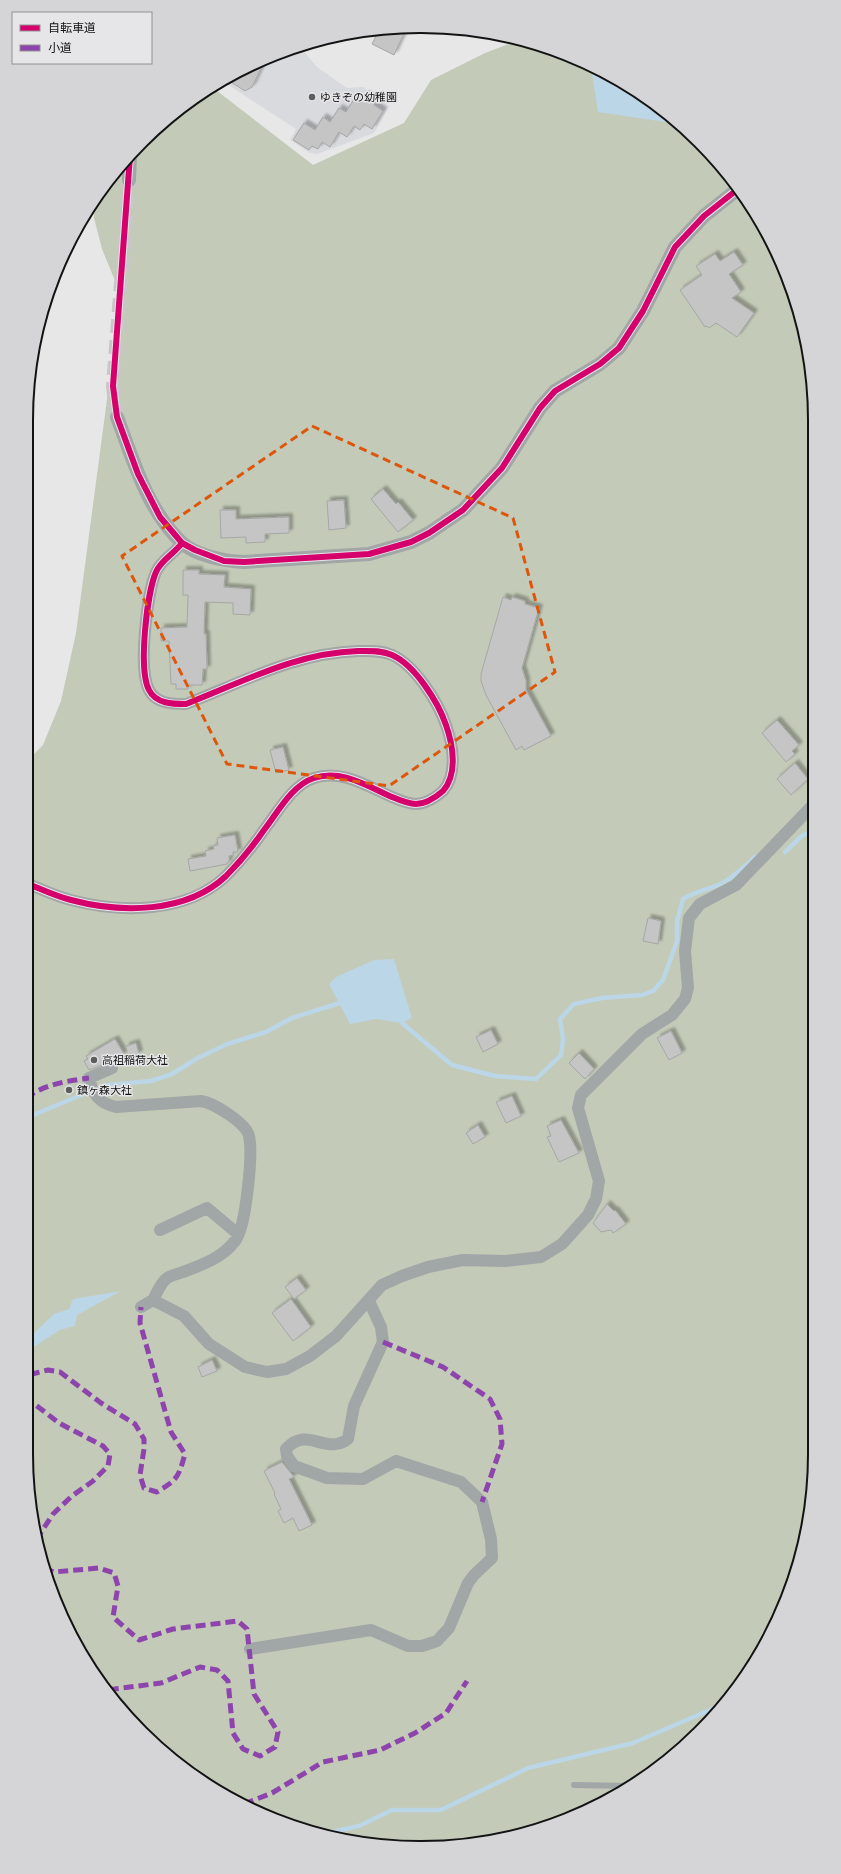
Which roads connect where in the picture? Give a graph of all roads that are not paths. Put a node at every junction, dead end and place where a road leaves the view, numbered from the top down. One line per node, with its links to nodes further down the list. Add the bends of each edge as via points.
1 (130, 164): 2 (street)
2 (129, 180)
3 (733, 192): 5 (street, via 704,216 675,247 643,311 619,348 600,364 555,392 540,408 502,468 483,490 463,510 429,533 411,542 369,554 244,562 224,561)
4 (117, 418): 5 (street, via 138,474 160,517)
5 (182, 543): 7 (street, via 156,571 152,585 144,637 144,662 149,690 157,699 170,704 186,704 279,665 318,654 375,651 392,655 411,669 433,699 444,720 450,736 452,756 449,782 436,797 417,804 394,798 348,777 326,775 313,778 291,794 257,840 225,877 191,898 169,905 133,908 92,904 70,900)
6 (808, 810): 12 (street, via 736,885 700,904 689,918 685,951 688,988 685,999 672,1015 642,1034 581,1095 578,1108 599,1181 596,1199 588,1215 562,1244 542,1257 504,1261 463,1260 428,1267 382,1286)
7 (33, 886)
8 (112, 1068): 10 (street, via 89,1078 96,1098 105,1105 116,1107 210,1102 244,1127 249,1136 251,1155 243,1221)
9 (160, 1230): 10 (street, via 207,1208)
10 (238, 1234): 11 (street, via 235,1241 219,1256 206,1264 167,1278)
11 (153, 1300): 12 (street, via 184,1316 209,1344 245,1367 267,1372 286,1369 310,1356 336,1336); 13 (street)
12 (369, 1301): 14 (street, via 381,1327 383,1342 354,1406 348,1439 331,1446 308,1438 291,1443 286,1449 287,1456 294,1466 327,1478 363,1479 396,1460 461,1482 482,1502 491,1538 492,1558 468,1583 449,1628 437,1641 422,1646 408,1646 371,1630)
13 (141, 1307)
14 (250, 1649)
15 (574, 1785): 16 (lane)
16 (619, 1786)

